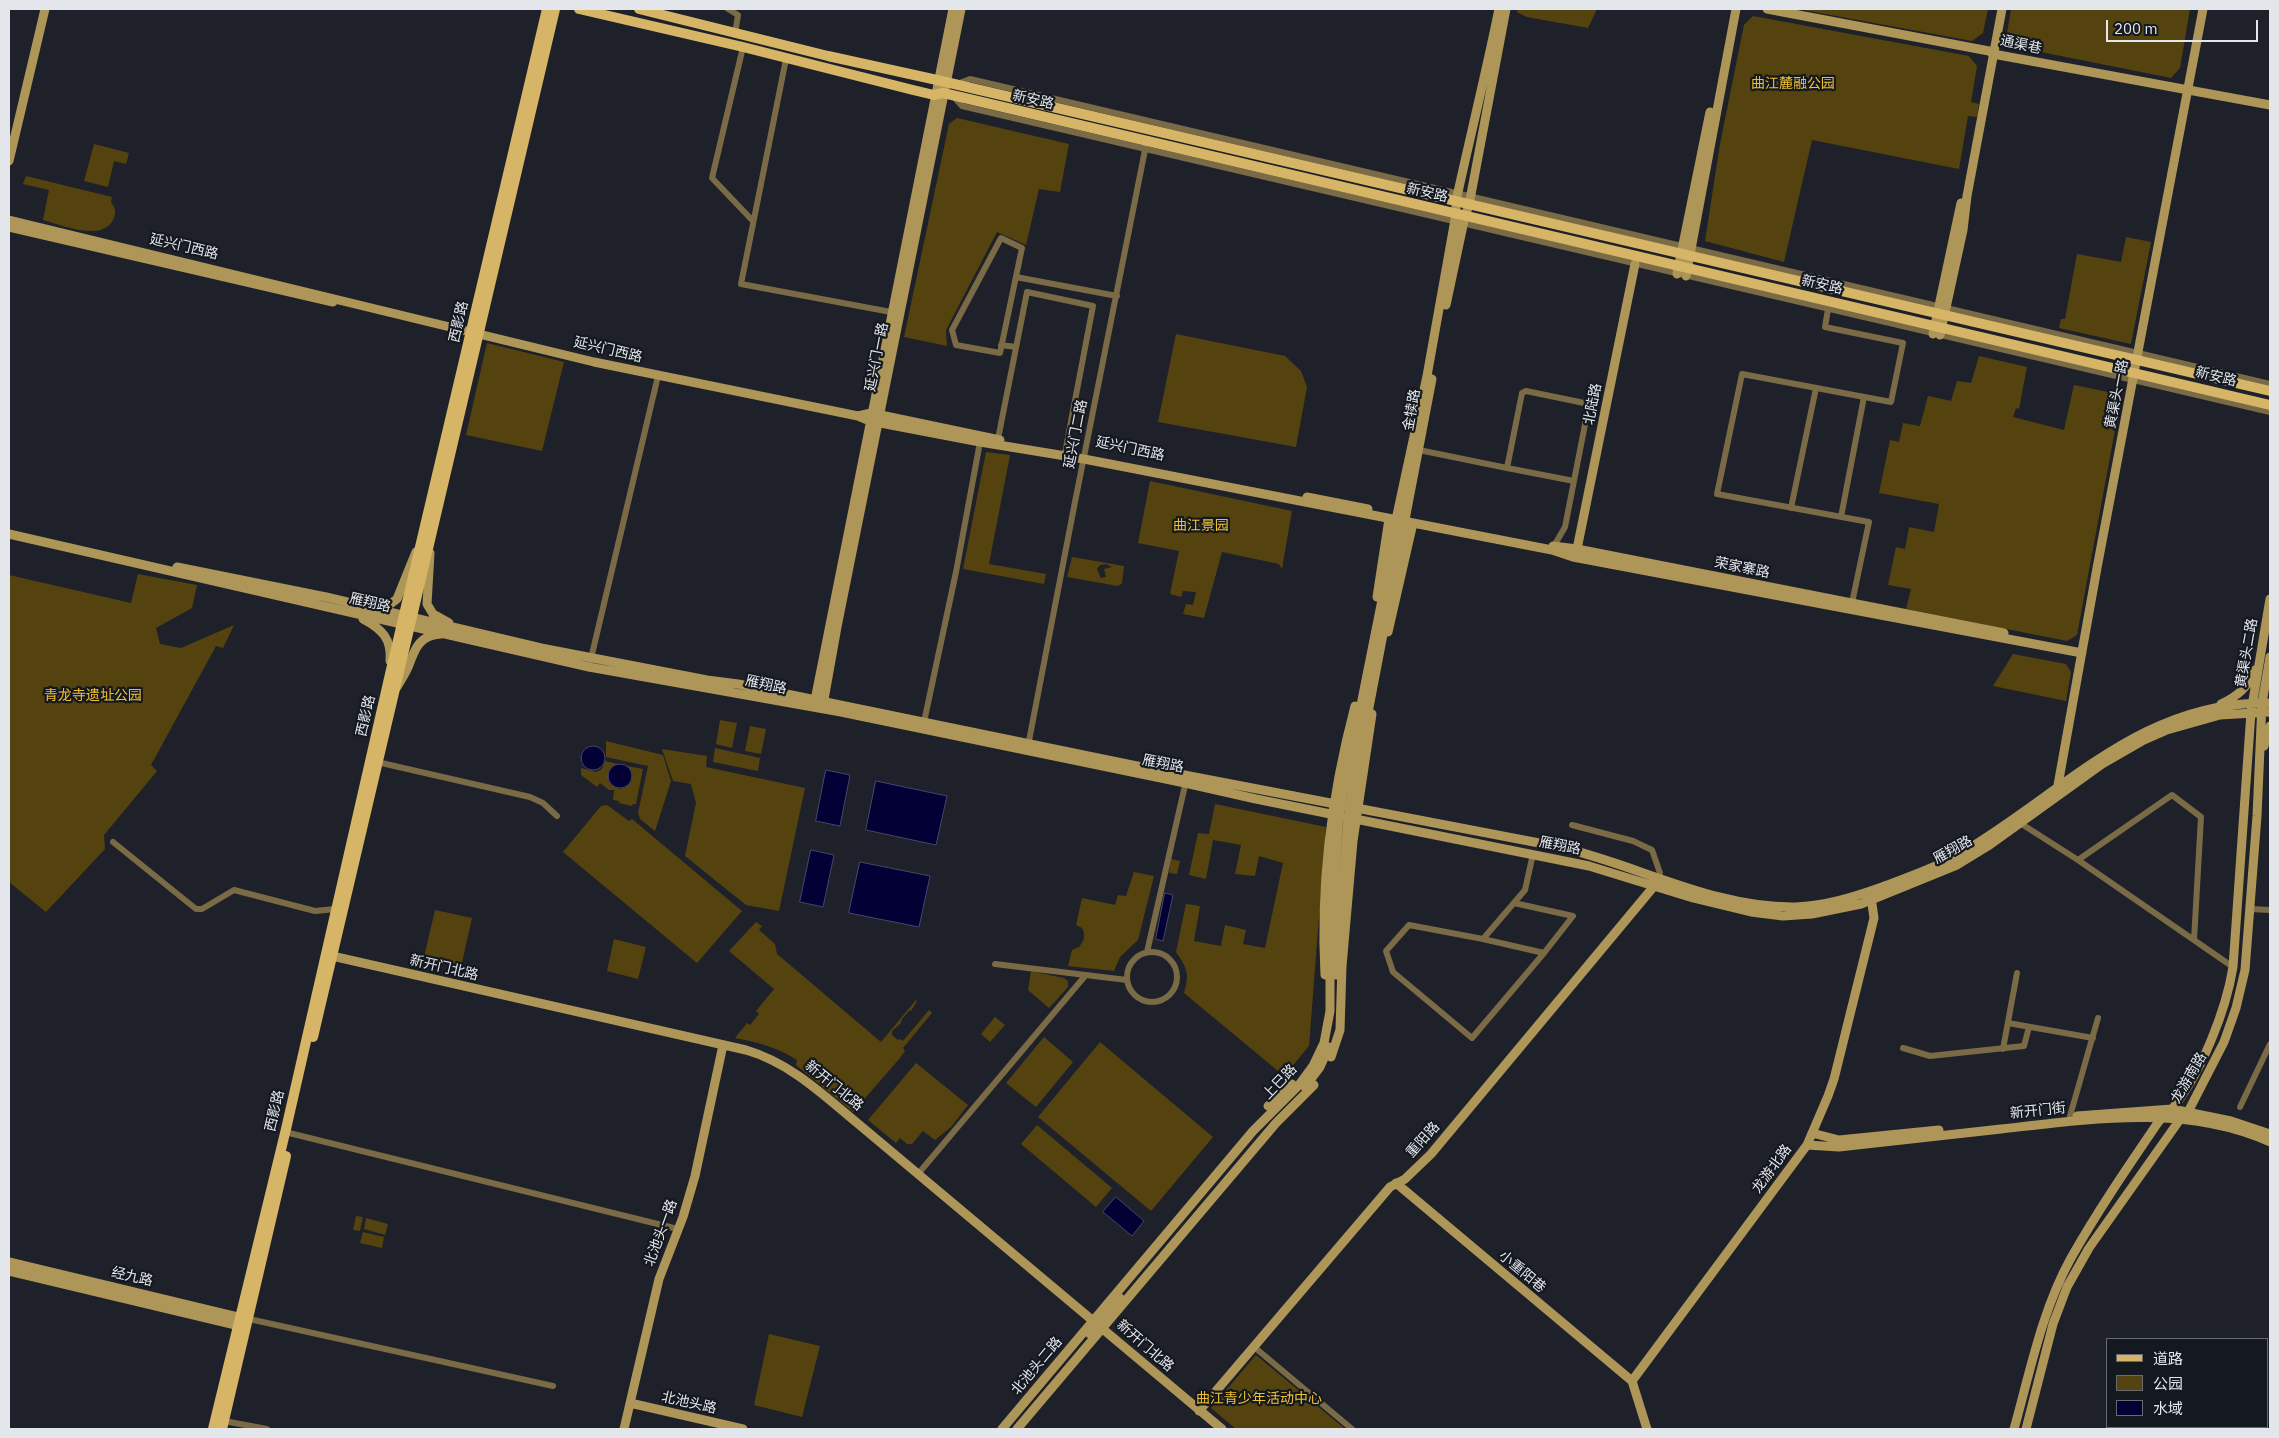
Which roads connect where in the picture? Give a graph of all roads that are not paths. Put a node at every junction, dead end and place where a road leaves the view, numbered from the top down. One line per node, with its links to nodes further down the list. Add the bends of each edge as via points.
1 (39, 9): 27 (street)
2 (45, 9): 29 (street)
3 (547, 9): 46 (main road, 西影路)
4 (555, 9): 46 (main road, 西影路)
5 (579, 9): 19 (main road, 新安路)
6 (639, 9): 18 (main road, 新安路)
7 (728, 9): 18 (street, via 738,15)
8 (952, 9): 22 (street, 延兴门一路)
9 (961, 9): 22 (street, 延兴门一路)
10 (1498, 9): 30 (street, 金犊路)
11 (1506, 9): 31 (street, 金犊路)
12 (1731, 9): 36 (street)
13 (1736, 9): 36 (street)
14 (1767, 9): 20 (street, 通渠巷)
15 (1997, 9): 20 (street)
16 (2002, 9): 20 (street)
17 (2203, 9): 23 (street, 黄渠头一路)
18 (735, 34): 22 (main road, 新安路)
19 (743, 47): 21 (main road, 新安路); 34 (street, via 712,178)
20 (1991, 52): 23 (street, 通渠巷); 43 (street, via 1963,230)
21 (786, 59): 24 (main road, 新安路); 34 (street)
22 (946, 82): 24 (street, 延兴门一路); 26 (main road, 新安路)
23 (2188, 90): 25 (street, 通渠巷); 49 (street, 黄渠头一路)
24 (943, 94): 28 (main road, 新安路); 44 (street, 延兴门一路); 58 (street, 延兴门一路)
25 (2270, 105)
26 (1150, 125): 28 (street, 延兴门二路); 30 (main road, 新安路)
27 (9, 137)
28 (1146, 145): 32 (main road, 新安路); 40 (street, 延兴门二路)
29 (9, 160)
30 (1457, 197): 31 (main road, 新安路); 32 (street, 金犊路)
31 (1470, 201): 32 (street, 金犊路); 36 (main road, 新安路)
32 (1460, 219): 37 (street); 38 (main road, 新安路); 61 (street, 金犊路); 68 (street, 金犊路)
33 (9, 220): 41 (street, 延兴门西路)
34 (752, 220): 44 (street, via 740,284)
35 (9, 226): 41 (street, 延兴门西路, via 321,300)
36 (1686, 251): 38 (street); 43 (main road, 新安路)
37 (1635, 264): 38 (street); 73 (street, 北陆路)
38 (1682, 271): 42 (street); 45 (main road, 新安路)
39 (1016, 277): 40 (street); 47 (street); 47 (street, via 1022,248 1001,238 952,330 956,345 1000,352)
40 (1117, 296): 63 (street, 延兴门二路)
41 (353, 304): 46 (street, 延兴门西路)
42 (1828, 309): 45 (street); 55 (street, via 1825,328 1903,343 1891,402)
43 (1942, 311): 45 (street); 49 (main road, 新安路)
44 (892, 312): 58 (street, 延兴门一路)
45 (1937, 331): 51 (main road, 新安路)
46 (475, 333): 50 (street, 延兴门西路); 71 (main road, 西影路)
47 (1002, 345): 48 (street)
48 (1016, 347): 59 (street); 62 (street, via 1027,292 1093,306)
49 (2138, 357): 51 (street, 黄渠头一路); 52 (street); 54 (main road, 新安路)
50 (658, 376): 58 (street, 延兴门西路); 84 (street)
51 (2134, 377): 56 (main road, 新安路); 57 (street); 81 (street, 黄渠头一路)
52 (2270, 384)
53 (1816, 388): 55 (street); 66 (street); 66 (street, via 1742,374 1717,494)
54 (2270, 391)
55 (1864, 397): 67 (street)
56 (2270, 404)
57 (2270, 412)
58 (875, 418): 59 (street, 延兴门西路); 60 (street, 延兴门西路); 87 (street, 延兴门一路)
59 (998, 439): 62 (street, 延兴门西路)
60 (980, 442): 63 (street, 延兴门西路); 90 (street)
61 (1419, 450): 64 (street); 68 (street, 金犊路)
62 (1065, 453): 63 (street, 延兴门西路)
63 (1085, 456): 68 (street, 延兴门西路); 92 (street, 延兴门二路)
64 (1507, 468): 65 (street); 65 (street, via 1522,393 1526,390 1589,404)
65 (1574, 481): 72 (street, via 1565,527)
66 (1791, 508): 67 (street)
67 (1841, 517): 75 (street, via 1869,522)
68 (1401, 520): 72 (street, 荣家寨路); 81 (street, 荣家寨路, via 1552,550 1572,557); 97 (street, 金犊路); 97 (street, via 1376,690)
69 (9, 528): 76 (street, 雁翔路)
70 (9, 534): 77 (street, 雁翔路)
71 (427, 539): 76 (street, via 407,572 397,599 386,606); 78 (main road, 西影路); 79 (street, via 428,608 439,618)
72 (1554, 546): 73 (street, 荣家寨路)
73 (1577, 549): 75 (street, 荣家寨路)
74 (2270, 599): 83 (street, 黄渠头二路)
75 (1852, 603): 81 (street, 荣家寨路)
76 (366, 607): 78 (street, 雁翔路)
77 (352, 614): 78 (street, 雁翔路); 85 (street, via 376,626 384,634 390,648)
78 (407, 621): 79 (street, 雁翔路); 80 (street, 雁翔路); 85 (main road, 西影路); 86 (main road, 西影路)
79 (473, 632): 84 (street, 雁翔路)
80 (447, 634): 84 (street, 雁翔路); 86 (street, via 432,635 416,645)
81 (2082, 651): 96 (street, 黄渠头一路)
82 (2270, 657): 88 (street, 黄渠头二路)
83 (2260, 658): 88 (street, 黄渠头二路); 89 (street, via 2240,694)
84 (590, 663): 87 (street, 雁翔路)
85 (390, 674): 108 (main road, 西影路)
86 (396, 690): 94 (main road, 西影路)
87 (819, 705): 90 (street, 雁翔路); 92 (street, 雁翔路)
88 (2261, 707): 89 (street, 雁翔路); 93 (street, 龙游南路); 100 (street, 雁翔路, via 2197,720 2142,741 2085,775); 117 (street, 龙游南路)
89 (2208, 709): 96 (street, 雁翔路, via 2142,733)
90 (924, 722): 92 (street, 雁翔路)
91 (2270, 726): 93 (street)
92 (1029, 748): 95 (street, 雁翔路)
93 (2260, 761): 109 (street, 龙游南路)
94 (377, 762): 98 (street, via 530,797 543,803); 115 (main road, 西影路)
95 (1187, 779): 97 (street, 雁翔路); 99 (street, 雁翔路); 113 (street)
96 (2058, 785): 106 (street, 雁翔路, via 1959,855)
97 (1346, 805): 99 (street, 上巳路); 99 (street); 105 (street, 雁翔路, via 1574,850 1607,860)
98 (557, 816)
99 (1344, 816): 103 (street, 雁翔路); 145 (street, 上巳路, via 1330,937 1330,1019 1321,1051 1299,1085 1266,1117); 145 (street, via 1340,1030 1330,1060 1313,1086)
100 (2020, 823): 104 (street); 106 (street, 雁翔路, via 1957,865)
101 (1572, 825): 105 (street, via 1633,841 1652,850 1660,873)
102 (114, 842): 108 (street, via 196,909 202,909 234,890 315,911)
103 (1533, 854): 105 (street, 雁翔路); 107 (street, via 1525,890)
104 (2078, 860): 112 (street); 112 (street, via 2172,795 2201,817)
105 (1656, 882): 106 (street, 雁翔路, via 1769,906 1817,905); 140 (street, 重阳路, via 1431,1154 1412,1173)
106 (1871, 896): 135 (street, 龙游北路, via 1874,918 1834,1079)
107 (1514, 903): 111 (street); 114 (street, via 1573,916)
108 (335, 909): 134 (main road, 西影路)
109 (2250, 909): 110 (street); 131 (street, 龙游南路, via 2245,970 2236,1008 2220,1051)
110 (2270, 910)
111 (1483, 939): 114 (street); 114 (street, via 1409,925 1386,951 1393,972 1472,1038)
112 (2194, 940): 117 (street)
113 (1147, 952): 120 (street, via 1129,966); 120 (street, via 1162,954 1173,963 1177,976 1174,990 1163,1000 1147,1002 1133,995)
114 (1544, 953)
115 (332, 956): 126 (street, 新开门北路); 134 (main road, 西影路)
116 (995, 964): 119 (street)
117 (2233, 967): 130 (street, 龙游南路, via 2220,1018 2192,1077)
118 (2017, 973): 122 (street)
119 (1085, 976): 120 (street); 139 (street)
120 (1127, 980)
121 (2098, 1018): 124 (street)
122 (2008, 1023): 123 (street); 128 (street)
123 (2029, 1027): 124 (street); 128 (street, via 2024,1046)
124 (2092, 1038): 132 (street)
125 (2270, 1044): 129 (street)
126 (726, 1046): 139 (street, 新开门北路, via 755,1053 787,1067); 141 (street, 北池头一路); 149 (street, 北池头一路, via 688,1219 666,1274)
127 (1904, 1048): 128 (street, via 1930,1056)
128 (2003, 1048)
129 (2240, 1107)
130 (2172, 1109): 131 (street, 新开门街); 132 (street, 新开门街); 133 (street, 龙游南路)
131 (2184, 1115): 133 (street, 新开门街); 136 (street, 新开门街, via 2231,1121); 137 (street, 新开门街); 166 (street, 龙游南路, via 2089,1248 2068,1287 2053,1324)
132 (2070, 1116): 135 (street, 新开门街, via 1839,1140)
133 (2161, 1118): 138 (street, 新开门街, via 2056,1123 1839,1147); 165 (street, 龙游南路, via 2064,1271 2049,1306)
134 (288, 1133): 141 (street); 144 (main road, 西影路)
135 (1812, 1133): 138 (street, 龙游北路)
136 (2270, 1134)
137 (2270, 1142)
138 (1807, 1145): 147 (street, 龙游北路)
139 (918, 1174): 145 (street, 新开门北路)
140 (1396, 1183): 146 (street, 重阳路); 147 (street, 小重阳巷)
141 (678, 1229): 149 (street, 北池头一路, via 659,1279)
142 (9, 1262): 144 (street, 经九路)
143 (9, 1270): 144 (street, 经九路)
144 (243, 1322): 148 (street); 151 (main road, 西影路); 152 (main road, 西影路)
145 (1096, 1322): 150 (street, 新开门北路); 158 (street); 159 (street, 北池头二路); 160 (street, 北池头二路); 161 (street)
146 (1253, 1346): 150 (street, 重阳路); 163 (street)
147 (1632, 1381): 164 (street)
148 (553, 1386)
149 (632, 1406): 154 (street, 北池头一路); 155 (street, 北池头一路); 156 (street, 北池头路); 157 (street, 北池头路)
150 (1199, 1410): 162 (street, 新开门北路)
151 (223, 1425): 153 (street)
152 (213, 1429)
153 (267, 1429)
154 (624, 1429)
155 (629, 1429)
156 (720, 1429)
157 (743, 1429)
158 (995, 1429)
159 (1002, 1429)
160 (1010, 1429)
161 (1017, 1429)
162 (1222, 1429)
163 (1352, 1429)
164 (1647, 1429)
165 (2014, 1429)
166 (2026, 1429)

